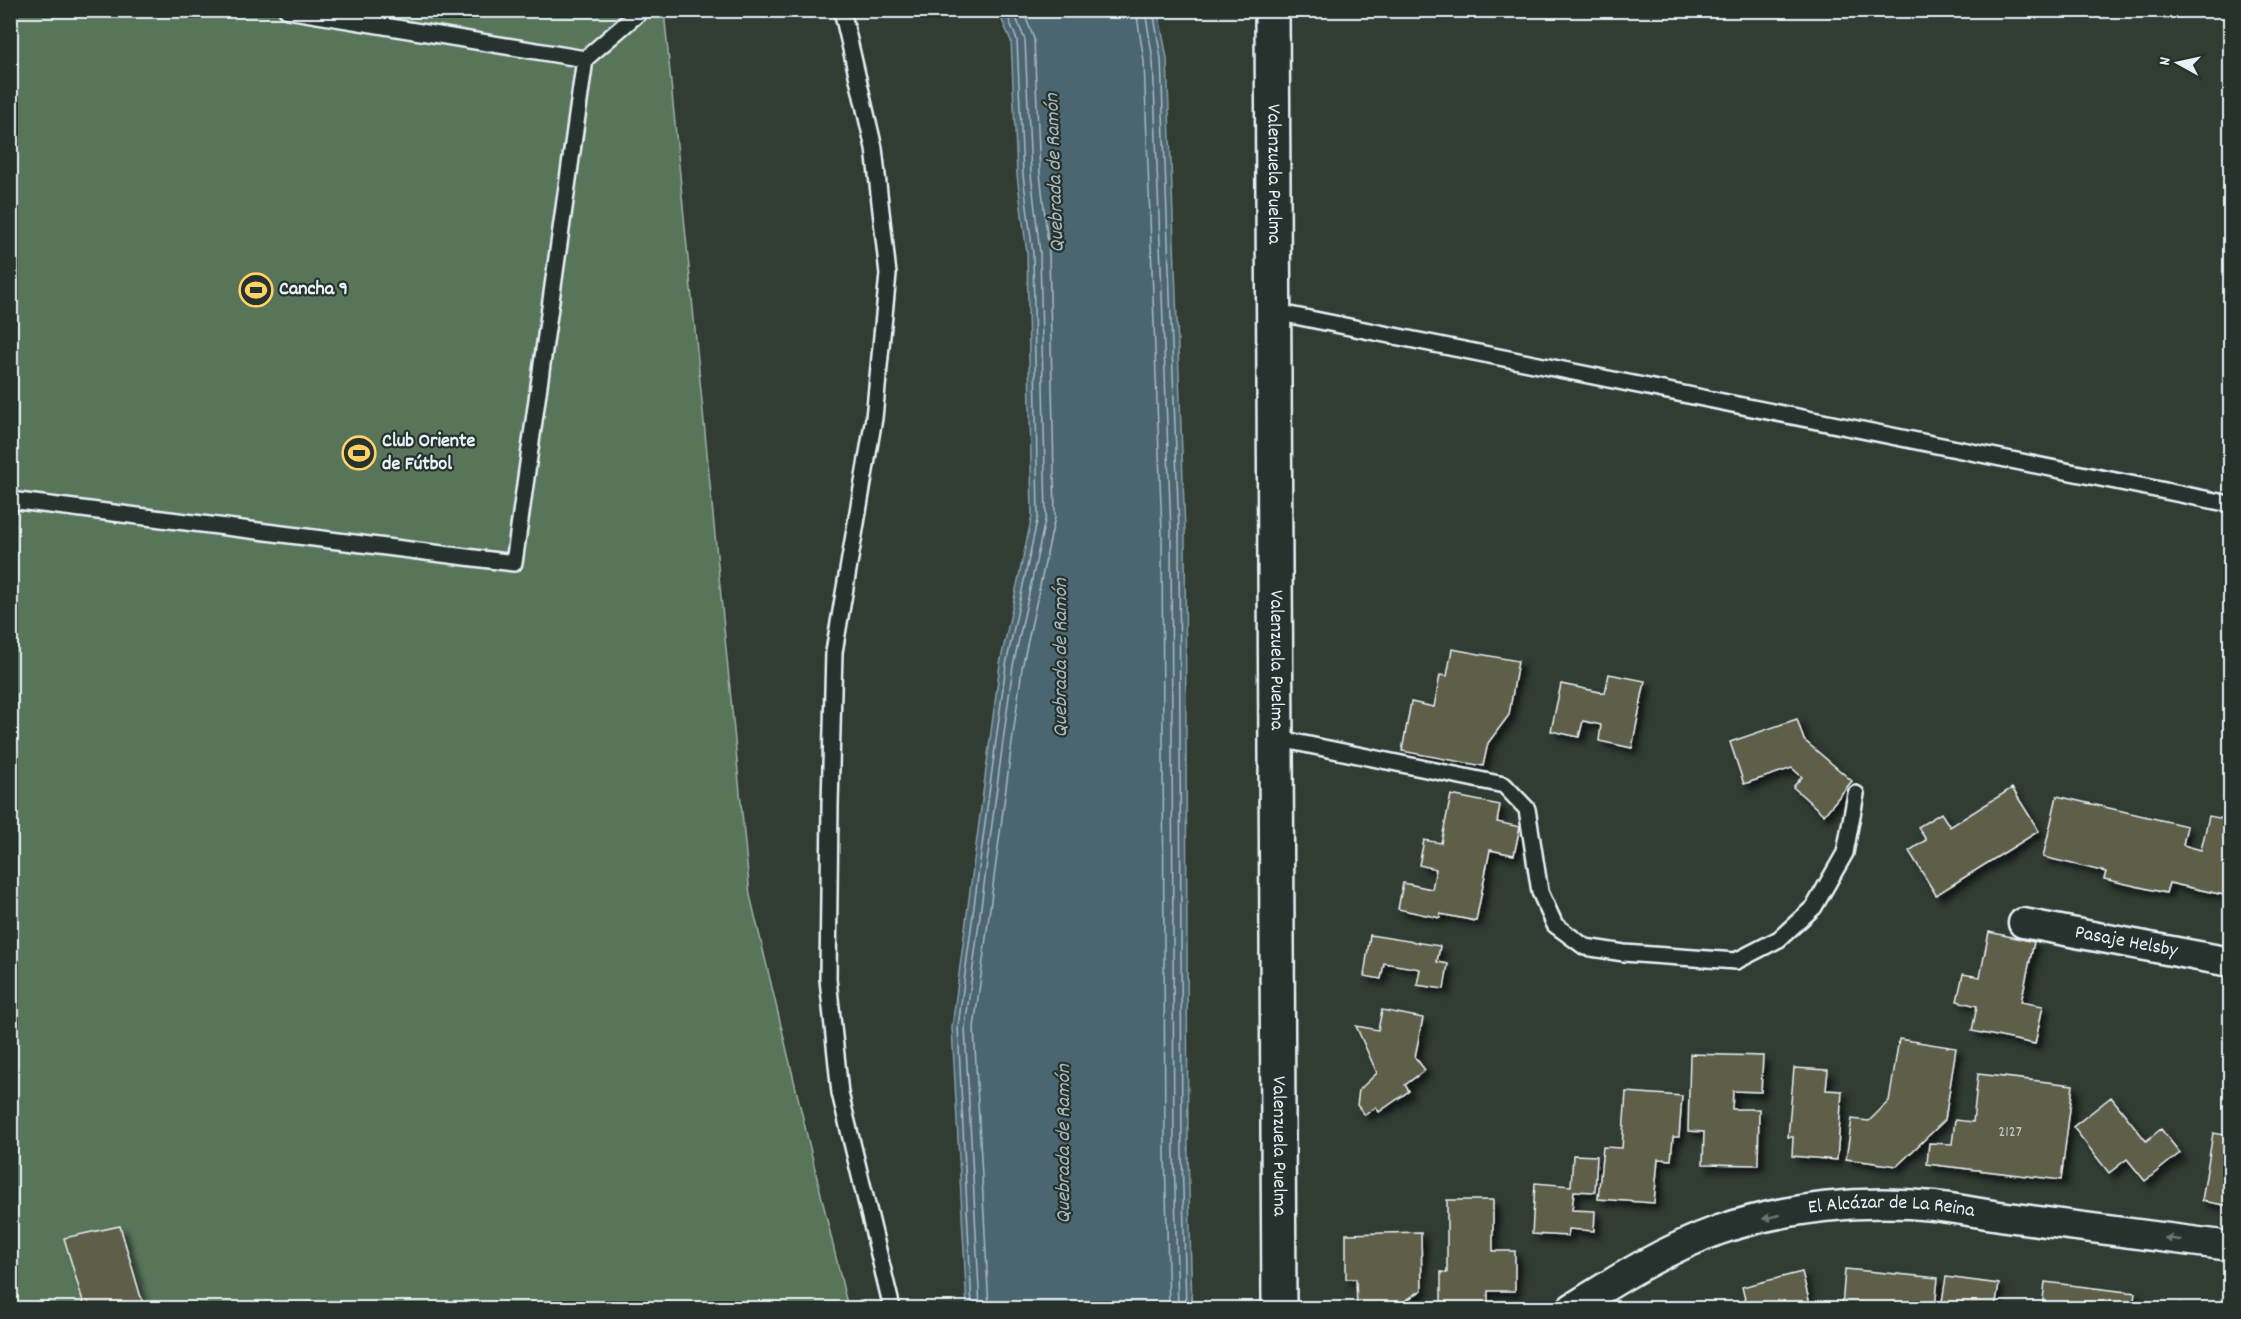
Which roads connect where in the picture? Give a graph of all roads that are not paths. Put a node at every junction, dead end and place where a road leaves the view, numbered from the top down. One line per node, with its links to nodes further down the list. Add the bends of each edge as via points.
1 (286, 10): 5 (lane)
2 (642, 10): 5 (lane)
3 (842, 10): 14 (lane, via 874,148 888,274 874,418 834,652 828,980 840,1093)
4 (1272, 10): 6 (street, Valenzuela Puelma)
5 (585, 59): 7 (lane, via 514,563)
6 (1275, 312): 8 (lane); 9 (street, Valenzuela Puelma)
7 (10, 500)
8 (2230, 504)
9 (1275, 738): 10 (lane, via 1504,785 1527,809 1540,892 1555,925 1585,947 1624,953 1736,961 1779,939 1814,907 1845,853); 15 (street, Valenzuela Puelma)
10 (1856, 794)
11 (2023, 923): 12 (street, Pasaje Helsby)
12 (2230, 962)
13 (2230, 1246): 16 (street, El Alcázar de La Reina, one-way to 16, via 1935,1206 1827,1207 1773,1215 1687,1243)
14 (892, 1308)
15 (1279, 1308)
16 (1572, 1308)

